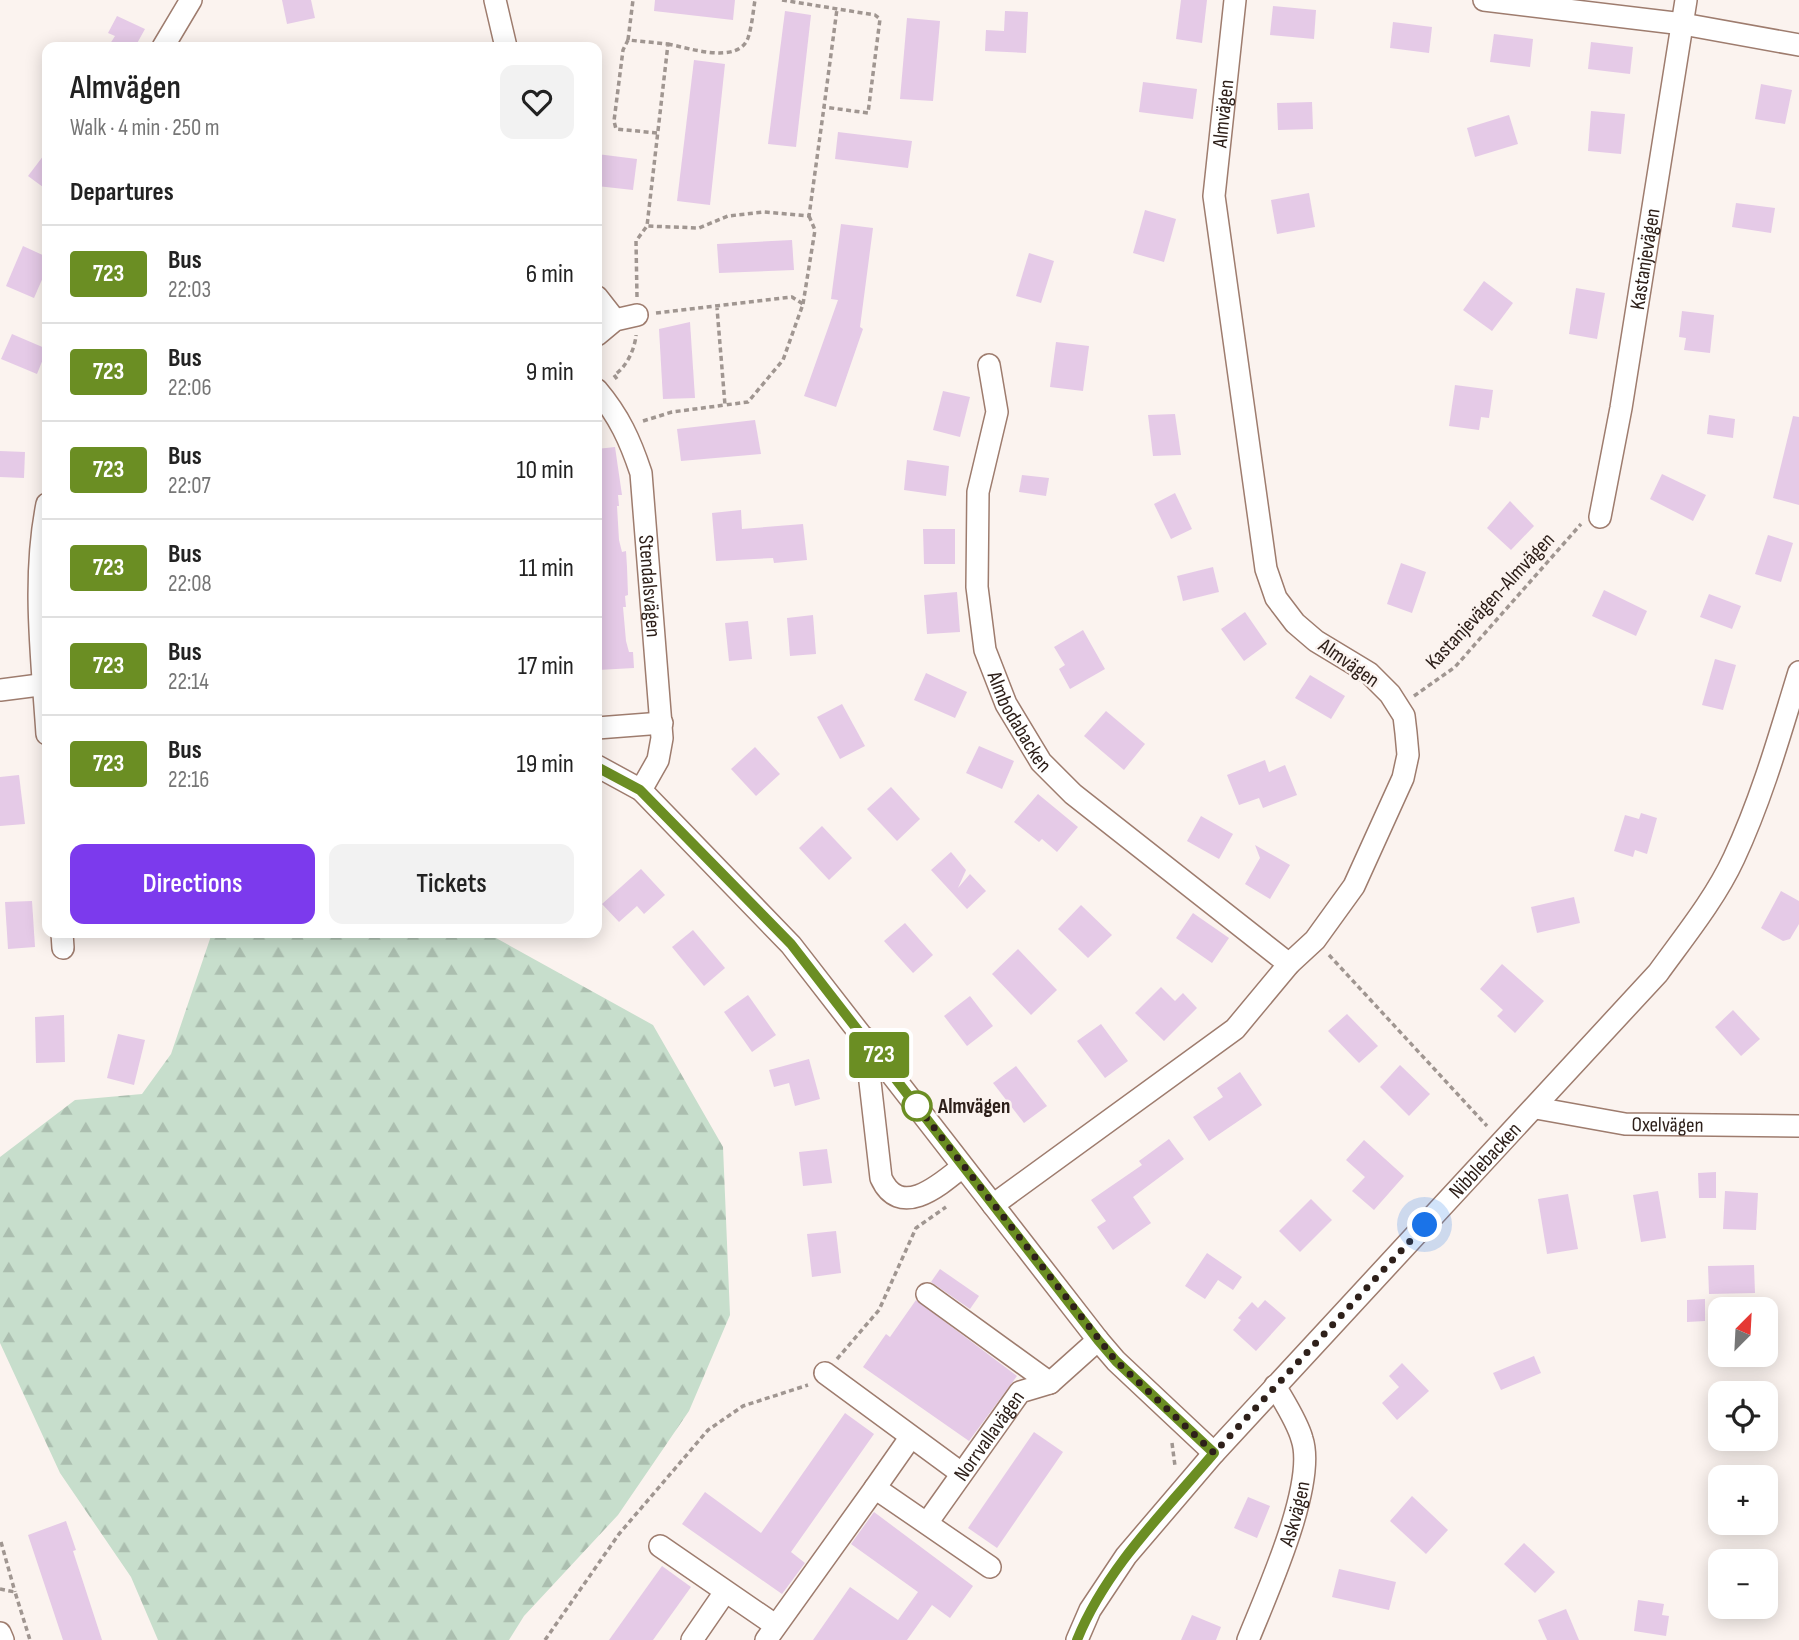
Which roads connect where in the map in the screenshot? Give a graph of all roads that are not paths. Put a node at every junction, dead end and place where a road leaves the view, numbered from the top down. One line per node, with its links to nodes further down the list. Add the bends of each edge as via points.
1 (191, 0): 7 (street)
2 (495, 0): 8 (street)
3 (1235, 0): 26 (street, Almvägen, via 1214,196 1266,569 1276,598 1295,624 1369,673 1390,694 1404,716 1408,755 1403,778 1354,886 1315,940)
4 (1484, 0): 6 (street)
5 (1686, 0): 6 (street, Kastanjevägen)
6 (1683, 24): 9 (street); 16 (street, Kastanjevägen)
7 (166, 42)
8 (505, 42)
9 (1799, 45)
10 (602, 303): 12 (street)
11 (637, 315): 12 (street)
12 (615, 320): 13 (street)
13 (602, 331)
14 (989, 365): 26 (street, Almbodabacken, via 997,412 978,492 977,587 985,650 1006,705 1041,762 1073,794)
15 (602, 396): 22 (street, Stendalsvägen, via 628,433 641,473)
16 (1600, 517)
17 (42, 530): 18 (street)
18 (42, 598)
19 (1799, 671): 28 (street, Nibblebacken, via 1764,785 1734,860 1658,973)
20 (42, 684): 21 (street)
21 (0, 690)
22 (662, 723): 23 (street); 25 (street, Stendalsvägen, via 658,760)
23 (602, 728)
24 (602, 769): 25 (street)
25 (640, 790): 27 (street, via 791,944)
26 (1289, 964): 31 (street, Almvägen, via 1235,1029)
27 (865, 1036): 30 (street); 30 (street, via 881,1178 886,1188 904,1198 917,1197)
28 (1536, 1108): 29 (street, Oxelvägen, via 1625,1124); 36 (street, Nibblebacken)
29 (1799, 1125)
30 (962, 1167): 31 (street)
31 (993, 1205): 33 (street)
32 (926, 1294): 35 (street)
33 (1098, 1340): 35 (street, Norrvallavägen); 38 (street)
34 (825, 1373): 37 (street)
35 (1050, 1382): 39 (street, Norrvallavägen, via 1020,1392)
36 (1275, 1386): 38 (street, Nibblebacken); 50 (street, Askvägen, via 1303,1440 1303,1479 1292,1523)
37 (910, 1438): 39 (street); 40 (street)
38 (1214, 1453): 49 (street, Nibblebacken, via 1126,1556 1090,1610)
39 (961, 1473): 41 (street, Norrvallavägen)
40 (875, 1488): 41 (street); 45 (street)
41 (927, 1523): 43 (street)
42 (660, 1546): 44 (street)
43 (990, 1567)
44 (725, 1592): 45 (street); 48 (street)
45 (770, 1632)
46 (0, 1633): 47 (street)
47 (3, 1640)
48 (692, 1640)
49 (1077, 1640)
50 (1248, 1640)

